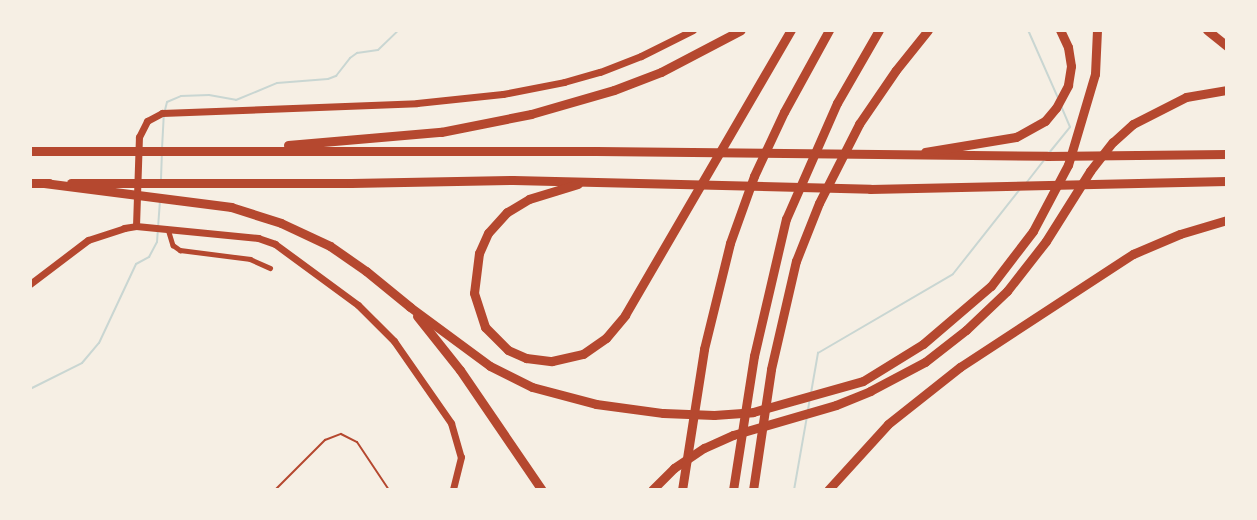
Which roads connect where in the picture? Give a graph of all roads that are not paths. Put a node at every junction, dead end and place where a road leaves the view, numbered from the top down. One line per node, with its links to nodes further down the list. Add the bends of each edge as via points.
1 (693, 30): 21 (main road, via 600,72 503,94 417,103 162,113 147,121 139,137)
2 (741, 30): 13 (highway, via 662,72 508,120 378,139)
3 (791, 30): 16 (highway, via 625,315 606,338 583,354 552,361 526,358 508,350 485,327 474,293 479,253 488,233 507,212 529,199)
4 (829, 30): 31 (highway, via 784,112 729,243 704,349)
5 (879, 30): 32 (highway, via 837,103 786,219 754,356)
6 (928, 30): 33 (highway, via 859,124 819,203 796,261 771,369)
7 (1060, 30): 15 (highway, via 1071,66 1068,85 1045,121 1016,137)
8 (1097, 30): 25 (highway, via 1095,74 1068,165 1033,231 991,286 923,344 862,381 753,412 663,414 596,404 532,387 490,366)
9 (1207, 30): 10 (highway)
10 (1227, 46)
11 (1227, 90): 30 (highway, via 1186,97 1132,124 1090,171 1046,241 1007,291 925,362 870,391 704,448 674,468)
12 (30, 151): 13 (highway)
13 (188, 151): 15 (highway)
14 (1227, 154): 15 (highway)
15 (904, 156)
16 (586, 182): 17 (highway, via 870,189); 19 (highway)
17 (1227, 182)
18 (30, 183): 19 (highway)
19 (44, 183): 25 (highway, via 231,207 290,227 348,258)
20 (1227, 220): 34 (highway, via 1132,254 960,367 888,424)
21 (136, 226): 22 (main road); 24 (main road, via 88,240)
22 (168, 229): 23 (street, via 173,245 180,250 250,259); 28 (main road, via 266,240 284,249 372,317 394,341 451,423 461,457)
23 (270, 268)
24 (30, 284)
25 (410, 307): 29 (highway, via 460,370)
26 (275, 490): 27 (lane, via 325,440 341,434 357,442)
27 (389, 490)
28 (453, 490)
29 (542, 490)
30 (652, 490)
31 (682, 490)
32 (733, 490)
33 (753, 490)
34 (828, 490)

